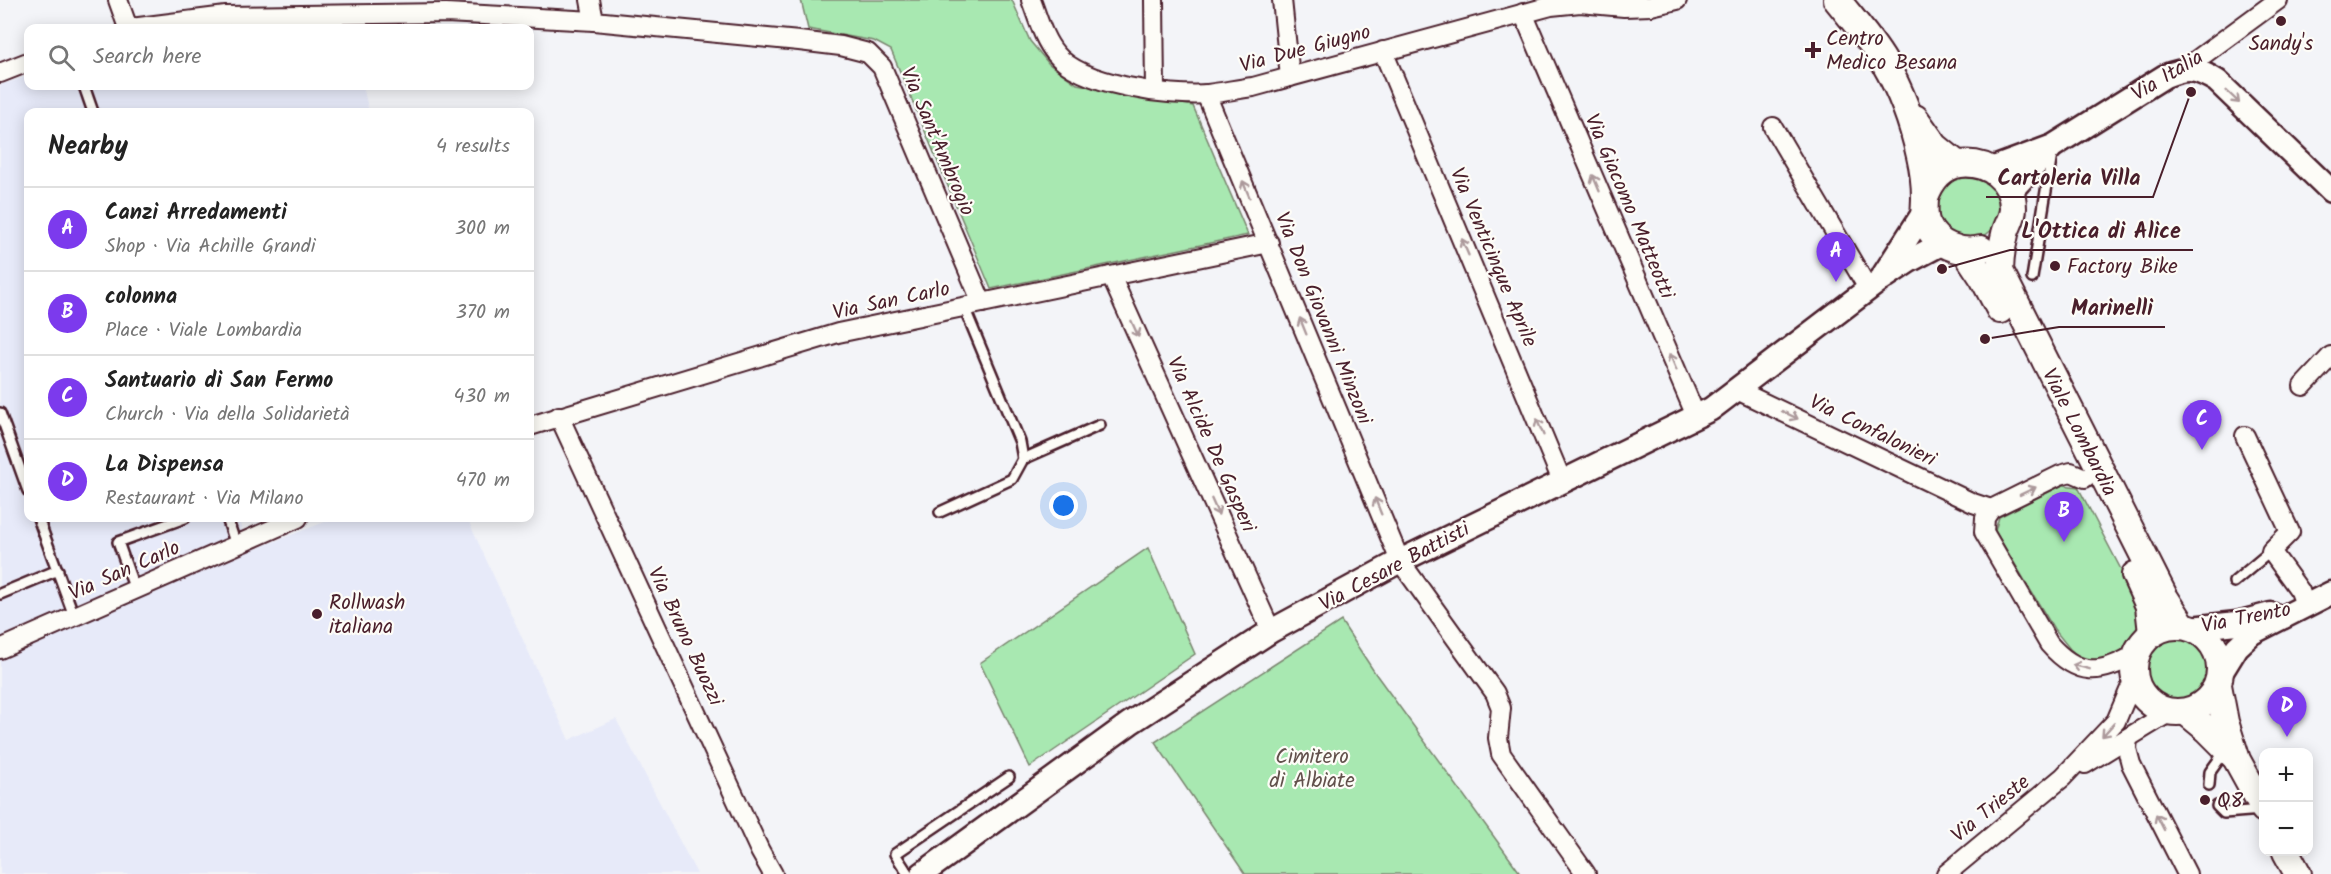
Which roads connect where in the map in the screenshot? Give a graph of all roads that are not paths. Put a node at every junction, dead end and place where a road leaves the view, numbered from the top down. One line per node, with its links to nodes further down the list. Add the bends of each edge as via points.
1 (118, 0): 11 (street)
2 (590, 0): 10 (street)
3 (1031, 0): 19 (street, Via Due Giugno, via 1043,34 1056,54 1075,70 1095,79)
4 (1154, 0): 19 (street)
5 (1282, 0): 17 (street)
6 (1677, 0): 9 (street, Via Due Giugno, via 1624,7 1580,3)
7 (1837, 0): 21 (main road, Viale Lombardia, via 1881,56)
8 (2278, 0): 15 (street, Via Italia)
9 (1522, 13): 13 (street, Via Due Giugno); 43 (street, Via Giacomo Matteotti, one-way to 9)
10 (594, 21): 12 (street, Via Sant'Ambrogio, via 446,13 320,13 226,16); 36 (street, Via Sant'Ambrogio, via 799,41 868,53 882,67)
11 (127, 24)
12 (161, 24)
13 (1383, 51): 17 (street, Via Due Giugno); 50 (street, Via Venticinque Aprile, one-way to 13)
14 (24, 64): 16 (street)
15 (2184, 69): 24 (street, Via Italia, via 2165,76); 27 (street, one-way to 27, via 2217,81)
16 (0, 73)
17 (1290, 77): 20 (street, Via Due Giugno)
18 (85, 90): 22 (lane)
19 (1155, 91): 20 (street, Via Due Giugno)
20 (1206, 94): 31 (street, Via Don Giovanni Minzoni, one-way to 20)
21 (1904, 103): 25 (main road, Viale Lombardia, via 1935,146); 29 (main road, Viale Lombardia, via 1920,157)
22 (92, 108)
23 (1773, 127): 35 (street)
24 (2053, 146): 26 (street, Via Italia); 28 (street, Via Italia); 34 (lane)
25 (1957, 164): 26 (main road, via 1978,164); 29 (main road, via 1937,175)
26 (1991, 169): 28 (main road, via 2003,178)
27 (2331, 191)
28 (2010, 192): 30 (main road, Viale Lombardia, via 2013,207)
29 (1924, 205): 32 (main road, Viale Lombardia, via 1928,225 1936,238); 35 (street, Via Cesare Battisti)
30 (2005, 232): 32 (main road, via 1990,246 1978,250); 67 (main road, Viale Lombardia, via 2000,271 2005,285 2164,596)
31 (1269, 243): 33 (street, Via San Carlo); 59 (street, Via Don Giovanni Minzoni, one-way to 31)
32 (1954, 247): 35 (street, Via Cesare Battisti, via 1909,261); 48 (main road, Viale Lombardia, via 1983,278)
33 (1111, 276): 36 (street, Via San Carlo); 68 (street, Via Alcide De Gasperi, one-way to 68)
34 (2032, 278)
35 (1874, 286): 40 (street, Via Cesare Battisti)
36 (982, 303): 37 (street, Via San Carlo)
37 (964, 307): 42 (street, Via San Carlo, via 838,333); 47 (lane, via 1020,442)
38 (2331, 357): 39 (street)
39 (2303, 386)
40 (1737, 390): 43 (street, Via Cesare Battisti); 51 (street, Via Confalonieri, one-way to 51)
41 (0, 413): 49 (lane)
42 (559, 416): 44 (street, Via San Carlo); 83 (street, Via Bruno Buozzi)
43 (1696, 416): 50 (street, Via Cesare Battisti)
44 (534, 425)
45 (1100, 425): 47 (lane)
46 (2245, 436): 58 (street, via 2290,532)
47 (1023, 459): 52 (lane, via 1012,479)
48 (2085, 478): 51 (street, one-way to 48, via 2060,475 2071,472); 69 (main road, Viale Lombardia, via 2145,595)
49 (24, 480)
50 (1562, 481): 59 (street, Via Cesare Battisti)
51 (1991, 509): 71 (street, one-way to 51, via 2082,669 2063,660 2049,645 1984,532 1985,518)
52 (940, 512)
53 (40, 522): 60 (lane)
54 (174, 522): 62 (lane, via 118,542)
55 (228, 522): 57 (lane)
56 (289, 522): 57 (street, Via San Carlo)
57 (236, 545): 62 (street, Via San Carlo)
58 (2271, 551): 61 (lane); 65 (street, via 2300,591)
59 (1400, 561): 68 (street, Via Cesare Battisti); 86 (street, Via Don Giovanni Minzoni, via 1495,693 1501,708 1501,754)
60 (58, 570): 64 (lane); 66 (lane)
61 (2234, 582)
62 (135, 590): 66 (street, Via San Carlo)
63 (2331, 593): 65 (street, Via Trento)
64 (0, 594)
65 (2303, 606): 67 (street, Via Trento, via 2237,623); 72 (street, Via Trento, via 2252,633 2237,647)
66 (74, 616): 70 (street, Via San Carlo)
67 (2187, 627): 69 (main road, via 2168,626); 72 (main road, via 2201,632 2212,643 2220,658)
68 (1271, 631): 85 (street, Via Cesare Battisti, via 1130,723)
69 (2152, 633): 71 (main road, via 2143,641)
70 (0, 649)
71 (2135, 667): 73 (main road, via 2141,694 2154,706); 77 (street, Via Trieste, one-way to 77, via 2116,721)
72 (2220, 679): 73 (main road, via 2211,697 2193,710); 75 (main road)
73 (2178, 712): 74 (street, Via Trieste); 75 (main road, via 2208,730)
74 (2128, 738): 77 (street, Via Trieste); 88 (street, one-way to 74, via 2132,764)
75 (2232, 754): 78 (lane, via 2210,771); 79 (main road)
76 (1009, 777): 84 (lane, via 896,854)
77 (2063, 777): 87 (street, Via Trieste)
78 (2209, 785)
79 (2259, 802)
80 (2217, 806): 81 (lane, via 2224,813)
81 (2259, 810)
82 (2288, 856): 89 (main road)
83 (773, 874)
84 (908, 874)
85 (922, 874)
86 (1586, 874)
87 (1946, 874)
88 (2187, 874)
89 (2298, 874)

